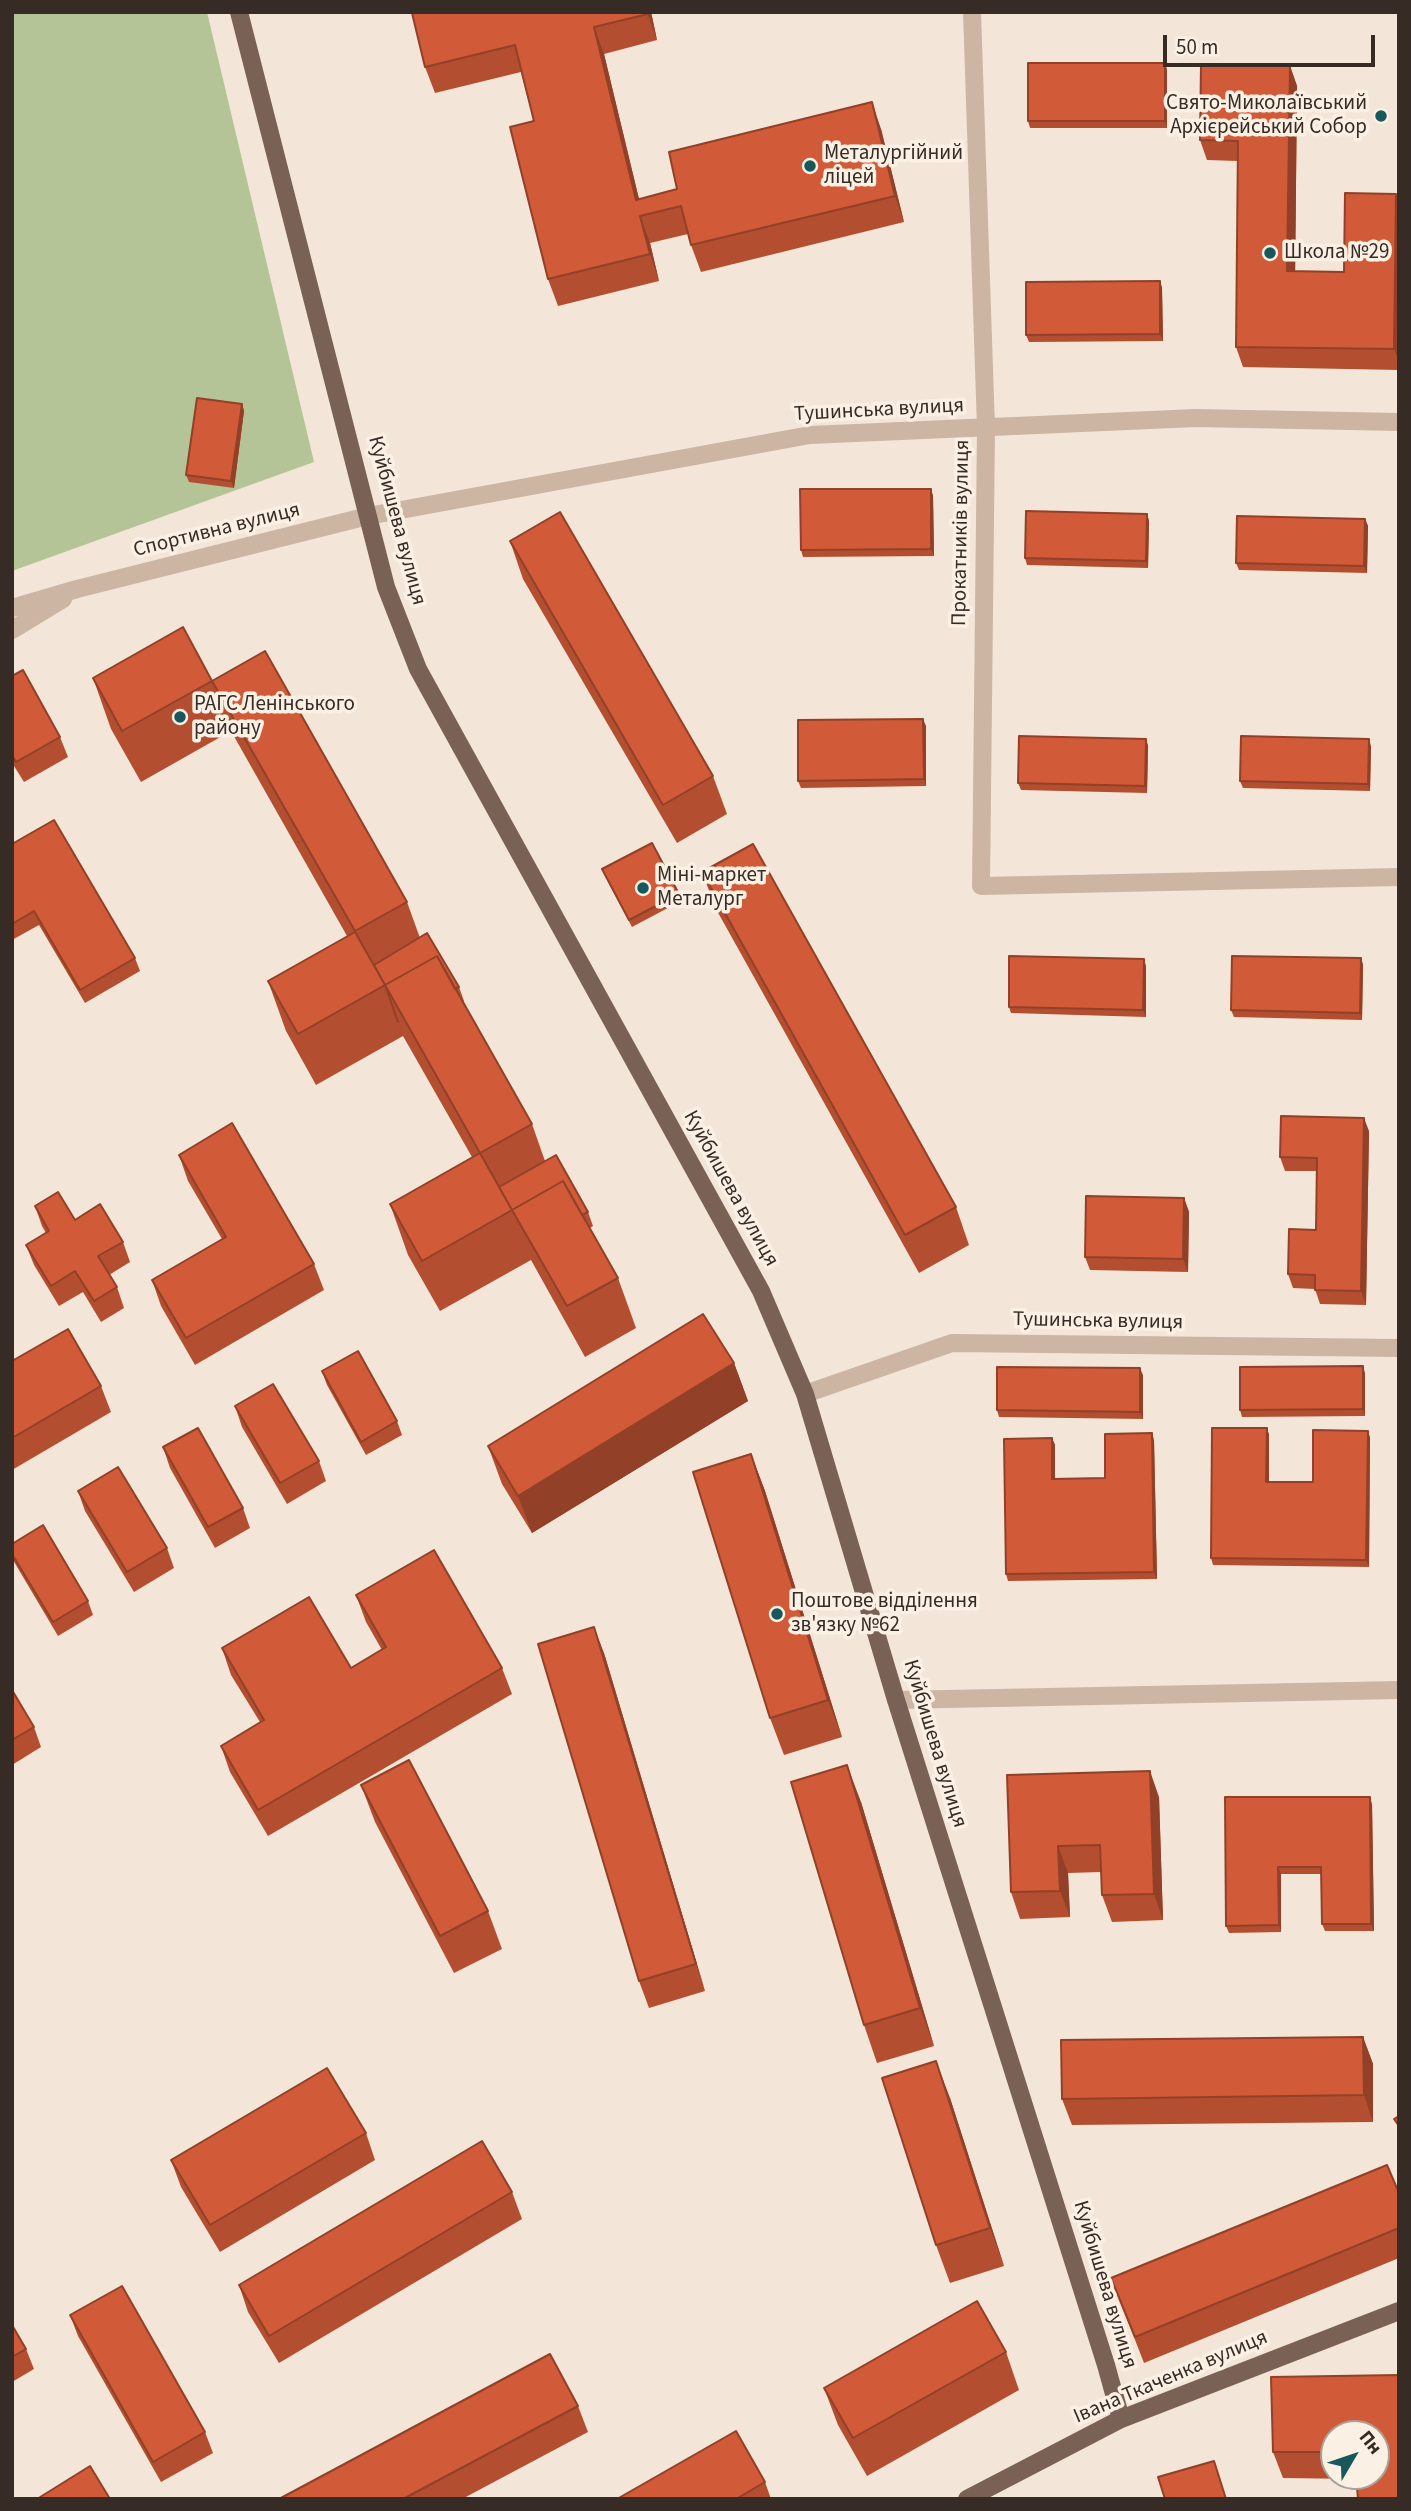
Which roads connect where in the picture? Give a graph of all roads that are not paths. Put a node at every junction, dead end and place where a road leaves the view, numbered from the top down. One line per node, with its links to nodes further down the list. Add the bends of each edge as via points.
1 (239, 12): 5 (main road, Куйбишева вулиця)
2 (972, 12): 4 (street, Прокатників вулиця)
3 (1399, 422): 4 (street, Тушинська вулиця, via 1196,418)
4 (986, 428): 5 (street, Тушинська вулиця, via 810,435); 9 (street, Прокатників вулиця, via 981,886)
5 (369, 516): 6 (street, Спортивна вулиця); 11 (main road, Куйбишева вулиця, via 386,587 418,669 761,1291)
6 (77, 589): 7 (street, Спортивна вулиця); 8 (street, Спортивна вулиця)
7 (12, 608)
8 (12, 630)
9 (1399, 877)
10 (1399, 1348): 11 (street, Тушинська вулиця, via 952,1343)
11 (805, 1394): 13 (main road, Куйбишева вулиця)
12 (1399, 1690): 13 (street)
13 (896, 1700): 15 (main road, Куйбишева вулиця)
14 (1399, 2311): 15 (main road, Івана Ткаченка вулиця)
15 (1121, 2418): 16 (main road, Івана Ткаченка вулиця)
16 (967, 2499)

